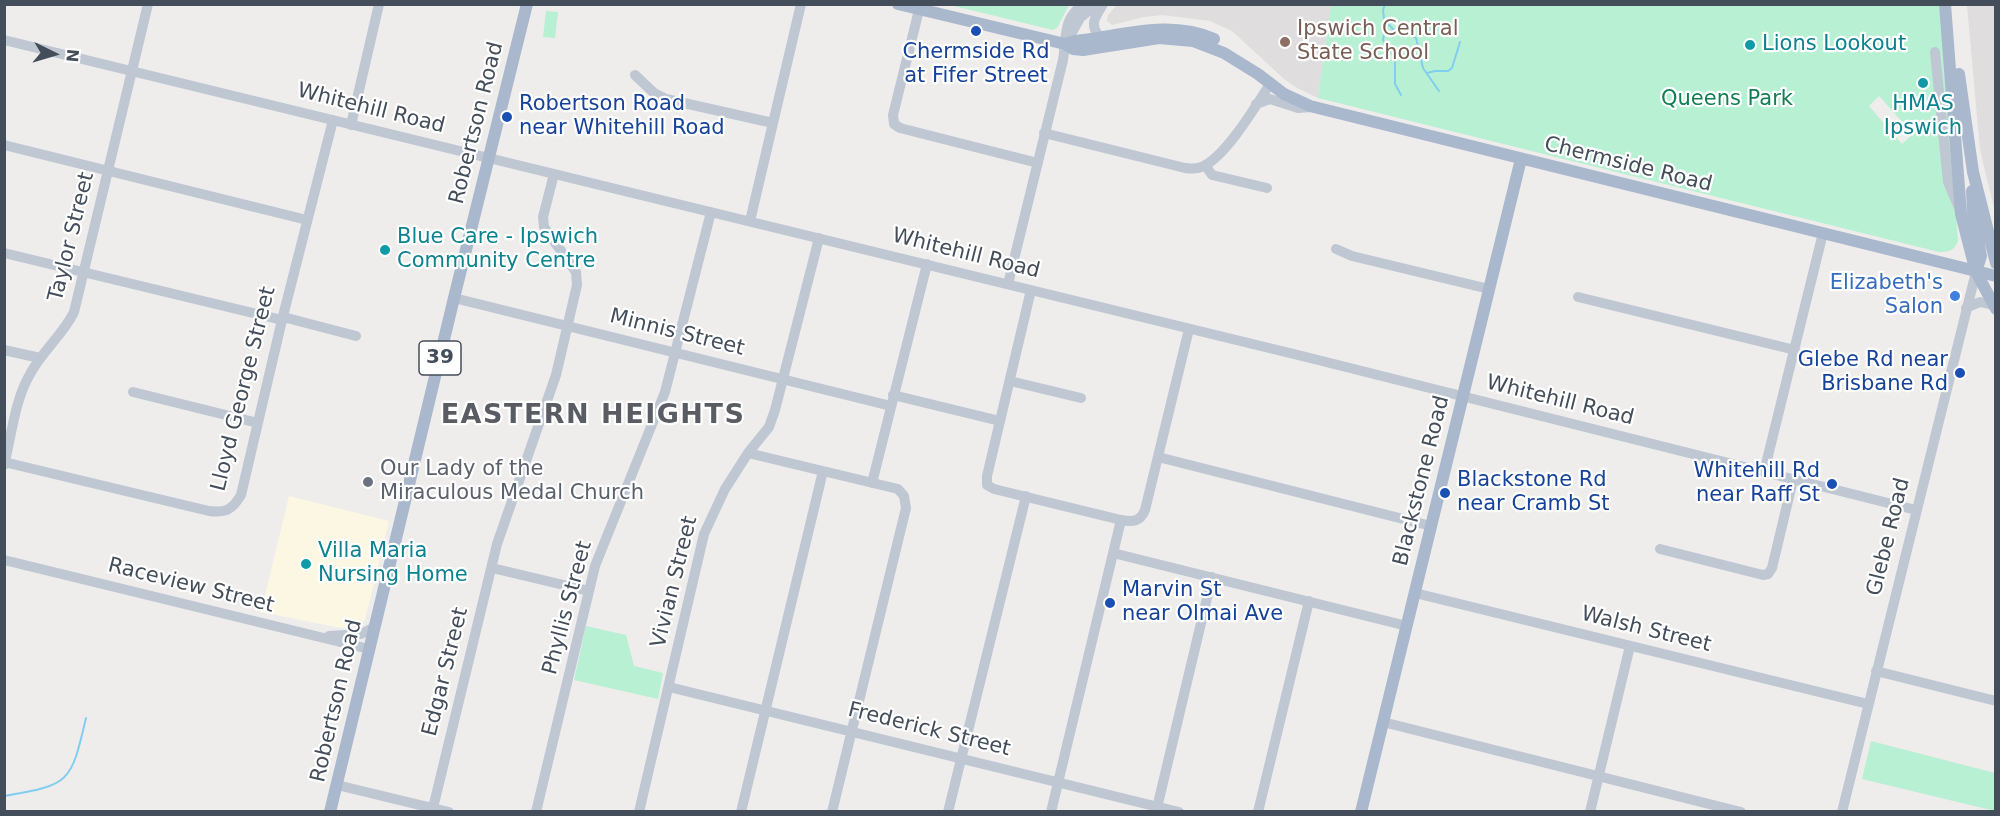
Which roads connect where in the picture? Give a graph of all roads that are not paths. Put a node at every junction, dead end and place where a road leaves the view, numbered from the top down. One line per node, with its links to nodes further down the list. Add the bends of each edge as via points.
1 (148, 4): 16 (street, Taylor Street)
2 (379, 4): 24 (street)
3 (527, 4): 27 (main road, Robertson Road / 39)
4 (801, 4): 23 (street)
5 (898, 4): 11 (main road, Chermside Road)
6 (1083, 4): 15 (street, via 1068,24)
7 (1097, 4): 15 (street, via 1080,18)
8 (1103, 4): 12 (street, via 1094,27)
9 (1946, 4): 14 (main road)
10 (1953, 4): 32 (main road)
11 (919, 10): 15 (main road, Chermside Road); 29 (street, via 894,124)
12 (1104, 38): 15 (main road, Chermside Road); 17 (main road, Chermside Road, via 1156,29 1190,31 1229,48)
13 (4, 40): 16 (street, Whitehill Road)
14 (1949, 41): 36 (main road); 36 (street, via 1935,54 1948,182)
15 (1065, 44): 17 (main road, Chermside Road, via 1083,50 1159,38 1186,39 1218,50); 25 (street)
16 (132, 71): 22 (street, Whitehill Road); 31 (street, Taylor Street)
17 (1258, 74): 19 (main road, Chermside Road)
18 (635, 75): 23 (street, via 666,99)
19 (1270, 84): 20 (street); 21 (main road, Chermside Road)
20 (1256, 104): 21 (street, via 1271,99 1298,108); 30 (street, via 1232,140)
21 (1313, 107): 28 (main road, Chermside Road)
22 (333, 120): 24 (street, Whitehill Road); 37 (street, Lloyd George Street)
23 (773, 123): 38 (street)
24 (351, 125): 27 (street, Whitehill Road)
25 (1044, 134): 29 (street); 30 (street, via 1185,168)
26 (4, 145): 31 (street)
27 (488, 158): 33 (street, Whitehill Road); 54 (main road, Robertson Road / 39)
28 (1521, 159): 39 (main road, Chermside Road); 51 (main road, Blackstone Road)
29 (1038, 163): 50 (street)
30 (1205, 165): 34 (street, via 1212,175)
31 (108, 170): 37 (street); 47 (street, Taylor Street)
32 (1974, 171): 44 (main road); 48 (main road, via 1972,207 1981,256)
33 (554, 174): 35 (street, Whitehill Road); 58 (street, Edgar Street, via 543,217 544,226 576,272 577,285)
34 (1268, 188)
35 (711, 212): 38 (street, Whitehill Road); 63 (street, Phyllis Street)
36 (1961, 214): 40 (main road)
37 (307, 220): 57 (street, Lloyd George Street)
38 (750, 221): 41 (street, Whitehill Road)
39 (1823, 233): 46 (main road, Chermside Road); 62 (street)
40 (1966, 236): 46 (main road, via 1962,254); 48 (main road)
41 (819, 238): 45 (street, Whitehill Road); 65 (street, Vivian Street)
42 (1336, 249): 51 (street)
43 (4, 253): 47 (street)
44 (1995, 263)
45 (927, 264): 50 (street, Whitehill Road); 70 (street)
46 (1945, 264): 48 (main road, Chermside Road)
47 (83, 272): 57 (street); 64 (street, Taylor Street, via 68,325)
48 (1976, 272): 49 (main road, Chermside Road); 55 (main road); 56 (street, Glebe Road)
49 (1995, 276)
50 (1008, 284): 52 (street, Whitehill Road)
51 (1489, 289): 68 (main road, Blackstone Road)
52 (1031, 290): 59 (street, Whitehill Road); 66 (street)
53 (1578, 297): 62 (street)
54 (454, 298): 58 (street, Minnis Street); 93 (main road, Robertson Road / 39)
55 (1994, 307): 56 (street, via 1980,302)
56 (1966, 308): 81 (street, Glebe Road)
57 (282, 320): 60 (street, via 287,318); 72 (street, Lloyd George Street)
58 (567, 326): 63 (street, Minnis Street); 87 (street, Edgar Street, via 556,375)
59 (1189, 329): 68 (street, Whitehill Road); 74 (street)
60 (356, 336)
61 (4, 350): 64 (street)
62 (1795, 350): 77 (street)
63 (675, 352): 65 (street, Minnis Street); 89 (street, Phyllis Street, via 665,392)
64 (40, 358): 75 (street, Taylor Street, via 28,377)
65 (783, 379): 70 (street, Minnis Street); 73 (street, Vivian Street, via 769,427)
66 (1010, 381): 69 (street); 71 (street)
67 (133, 392): 72 (street)
68 (1463, 397): 77 (street, Whitehill Road); 83 (main road, Blackstone Road)
69 (1081, 398)
70 (892, 400): 71 (street, Minnis Street); 79 (street)
71 (1000, 421): 80 (street, via 987,484)
72 (258, 423): 75 (street, Lloyd George Street, via 241,495 234,508 224,513)
73 (748, 453): 76 (street); 98 (street, Vivian Street, via 725,489 705,534)
74 (1158, 457): 82 (street, via 1143,515 1132,522); 83 (street)
75 (5, 463)
76 (823, 471): 79 (street); 101 (street)
77 (1764, 472): 78 (street, Whitehill Road)
78 (1793, 480): 81 (street, Whitehill Road); 84 (street, via 1768,574)
79 (872, 483): 103 (street, via 898,489 906,508)
80 (1026, 496): 82 (street); 104 (street)
81 (1916, 510): 97 (street, Glebe Road)
82 (1121, 520): 85 (street)
83 (1431, 526): 90 (main road, Blackstone Road)
84 (1660, 549)
85 (1113, 553): 88 (street); 106 (street)
86 (4, 560): 94 (street, Raceview Street)
87 (492, 568): 89 (street); 108 (street, Edgar Street)
88 (1212, 577): 91 (street); 109 (street)
89 (589, 591): 112 (street, Phyllis Street)
90 (1415, 593): 92 (main road, Blackstone Road); 95 (street, Walsh Street)
91 (1309, 601): 92 (street); 119 (street)
92 (1407, 626): 102 (main road, Blackstone Road)
93 (375, 627): 94 (street, via 361,634); 96 (main road, Robertson Road / 39)
94 (320, 637): 96 (street, Raceview Street)
95 (1630, 646): 100 (street, Walsh Street); 105 (street)
96 (369, 649): 107 (main road, Robertson Road / 39)
97 (1876, 671): 99 (street); 100 (street, Glebe Road)
98 (669, 687): 101 (street, Frederick Street); 113 (street, Vivian Street)
99 (1995, 701)
100 (1868, 704): 123 (street, Glebe Road)
101 (765, 710): 103 (street, Frederick Street); 114 (street)
102 (1383, 723): 105 (street); 120 (main road, Blackstone Road)
103 (851, 732): 104 (street, Frederick Street); 115 (street)
104 (961, 758): 106 (street, Frederick Street); 116 (street)
105 (1598, 776): 121 (street); 122 (street)
106 (1058, 782): 109 (street, Frederick Street); 117 (street)
107 (337, 785): 108 (street); 110 (main road, Robertson Road / 39)
108 (434, 808): 111 (street)
109 (1156, 809): 118 (street, Frederick Street)
110 (330, 812)
111 (449, 812)
112 (536, 812)
113 (639, 812)
114 (741, 812)
115 (832, 812)
116 (948, 812)
117 (1051, 812)
118 (1179, 812)
119 (1258, 812)
120 (1361, 812)
121 (1590, 812)
122 (1741, 812)
123 (1842, 812)

